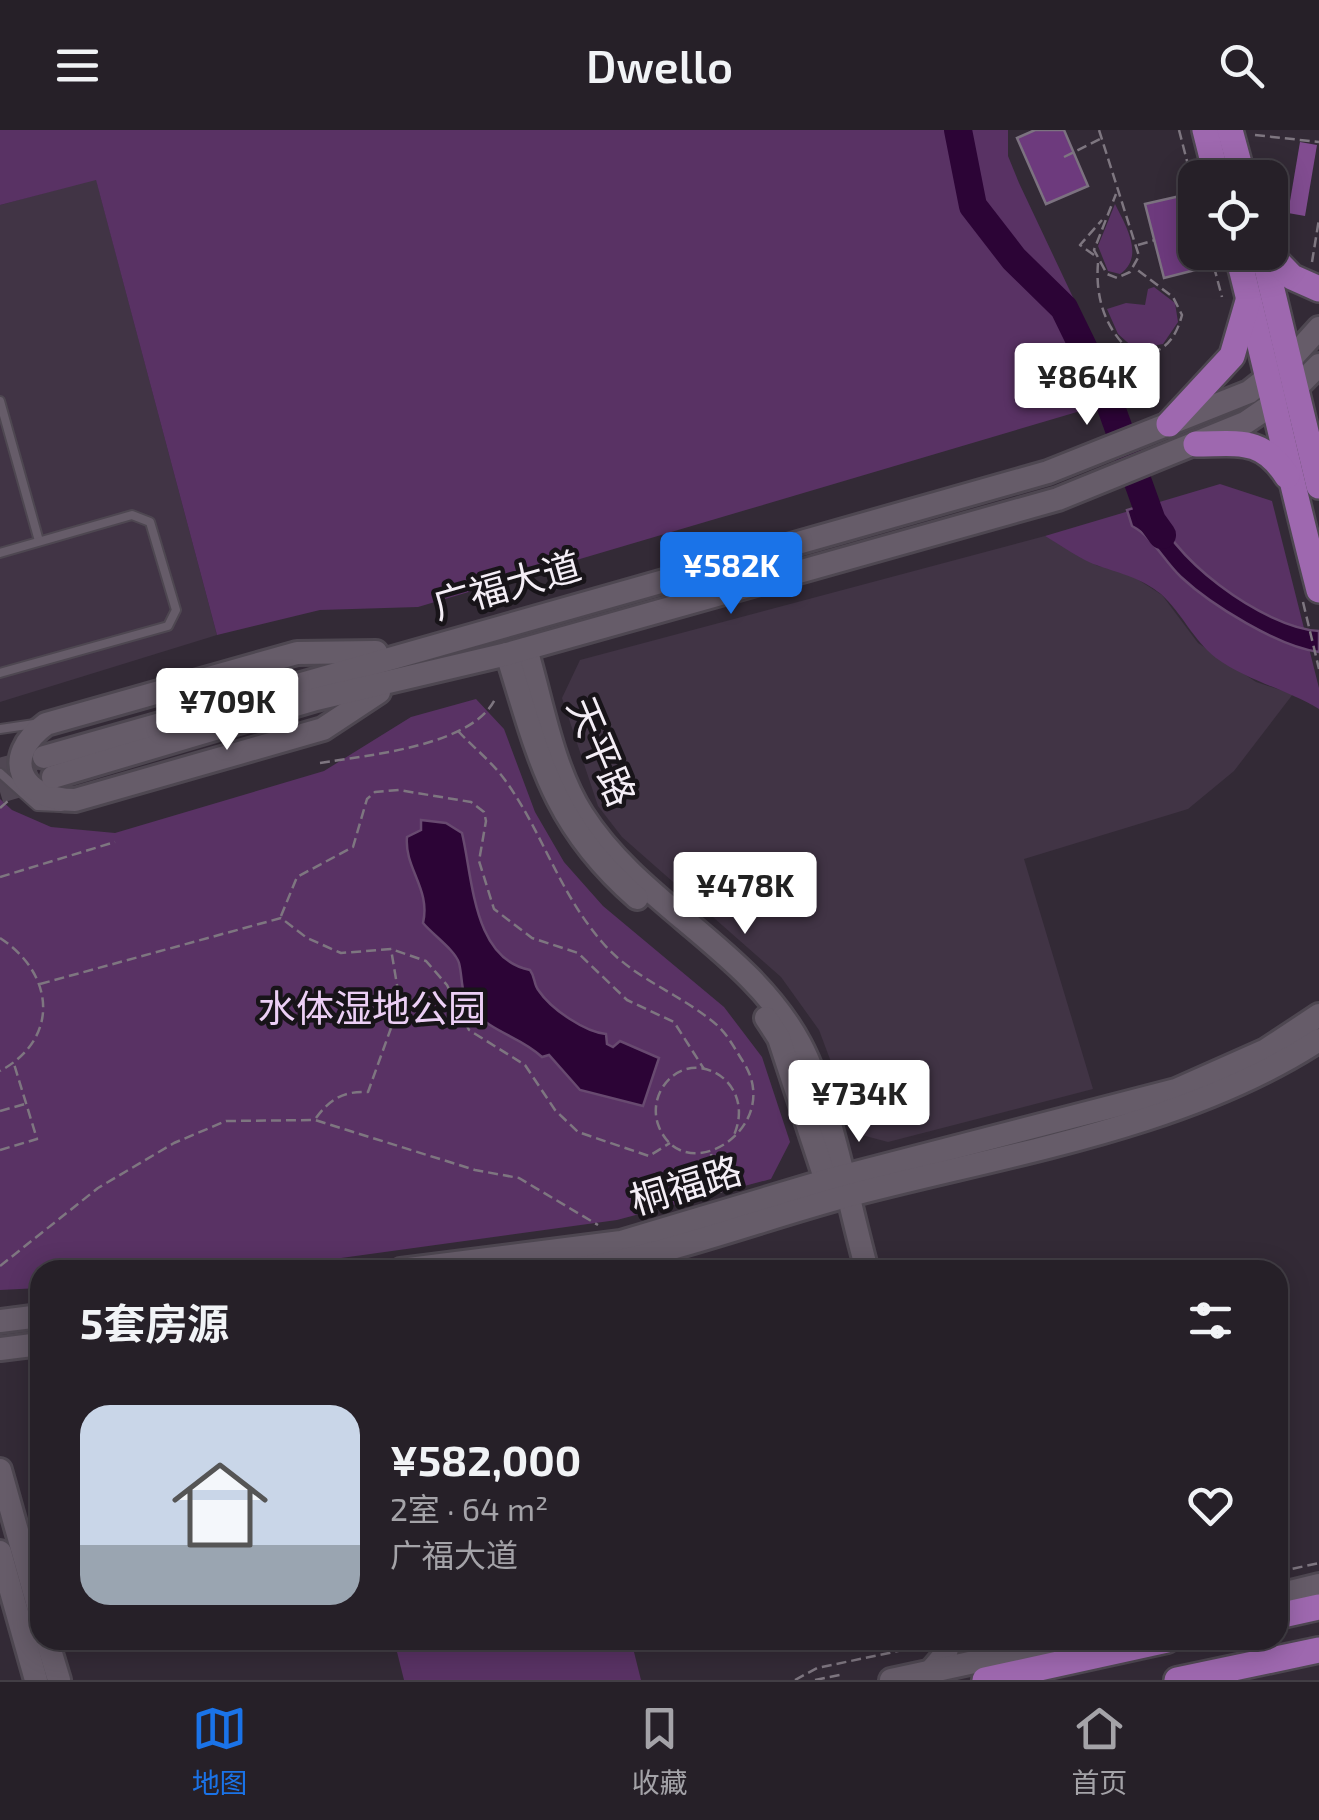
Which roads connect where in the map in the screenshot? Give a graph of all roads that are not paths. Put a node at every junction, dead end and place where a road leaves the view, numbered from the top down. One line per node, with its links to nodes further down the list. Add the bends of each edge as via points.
1 (1205, 130): 3 (main road)
2 (1243, 133): 4 (main road)
3 (1212, 160)
4 (1243, 160)
5 (1242, 270): 9 (main road)
6 (1270, 270): 11 (main road)
7 (1285, 270): 8 (main road)
8 (1319, 289)
9 (1248, 296): 13 (main road); 17 (main road, via 1232,356)
10 (1319, 328): 11 (main road)
11 (1290, 359): 13 (main road); 14 (main road)
12 (1319, 364): 14 (main road)
13 (1269, 378): 16 (main road); 17 (main road)
14 (1295, 388): 16 (main road); 20 (main road)
15 (0, 402): 21 (lane)
16 (1274, 405): 18 (main road); 19 (main road)
17 (1157, 429): 24 (main road, 广福大道, via 1048,472)
18 (1196, 444): 19 (main road, via 1245,444 1272,452); 25 (main road, 广福大道, via 1058,499)
19 (1291, 481): 23 (main road)
20 (1319, 486)
21 (39, 541): 22 (lane); 26 (lane, via 132,514 150,522 176,610 168,626)
22 (0, 553)
23 (1311, 597)
24 (404, 652): 27 (main road, 广福大道, via 48,767); 28 (main road, via 297,653)
25 (517, 652): 27 (main road, 广福大道); 34 (main road, 天平路, via 581,812 634,875 748,974 802,1047)
26 (0, 673)
27 (391, 685): 31 (main road, via 323,729)
28 (46, 724): 29 (lane); 31 (main road, via 26,736 18,752 20,774 34,792)
29 (0, 729)
30 (0, 773): 31 (lane, via 37,806 55,810)
31 (75, 800)
32 (1319, 1015): 34 (main road, 桐福路, via 1266,1050 1176,1090)
33 (1319, 1040): 34 (main road, 桐福路, via 1276,1068 1184,1108)
34 (836, 1188): 35 (main road, 桐福路, via 621,1242); 36 (main road, 桐福路); 37 (main road, 天平路); 38 (main road, 天平路)
35 (480, 1260)
36 (635, 1260)
37 (849, 1260)
38 (863, 1260)
39 (30, 1317): 40 (main road)
40 (0, 1321)
41 (30, 1345): 42 (main road)
42 (0, 1349)
43 (0, 1470): 45 (main road)
44 (0, 1552): 58 (main road)
45 (30, 1577)
46 (1319, 1585): 47 (main road)
47 (1288, 1592)
48 (1319, 1607): 49 (main road)
49 (1288, 1614)
50 (50, 1650): 59 (main road)
51 (945, 1650): 57 (main road)
52 (1003, 1650): 56 (main road)
53 (1030, 1650): 56 (main road)
54 (1122, 1650): 61 (main road)
55 (1319, 1651): 62 (main road); 63 (main road)
56 (1012, 1654): 57 (main road)
57 (923, 1663): 60 (main road)
58 (36, 1680)
59 (58, 1680)
60 (892, 1680)
61 (985, 1680)
62 (1176, 1680)
63 (1236, 1680)

